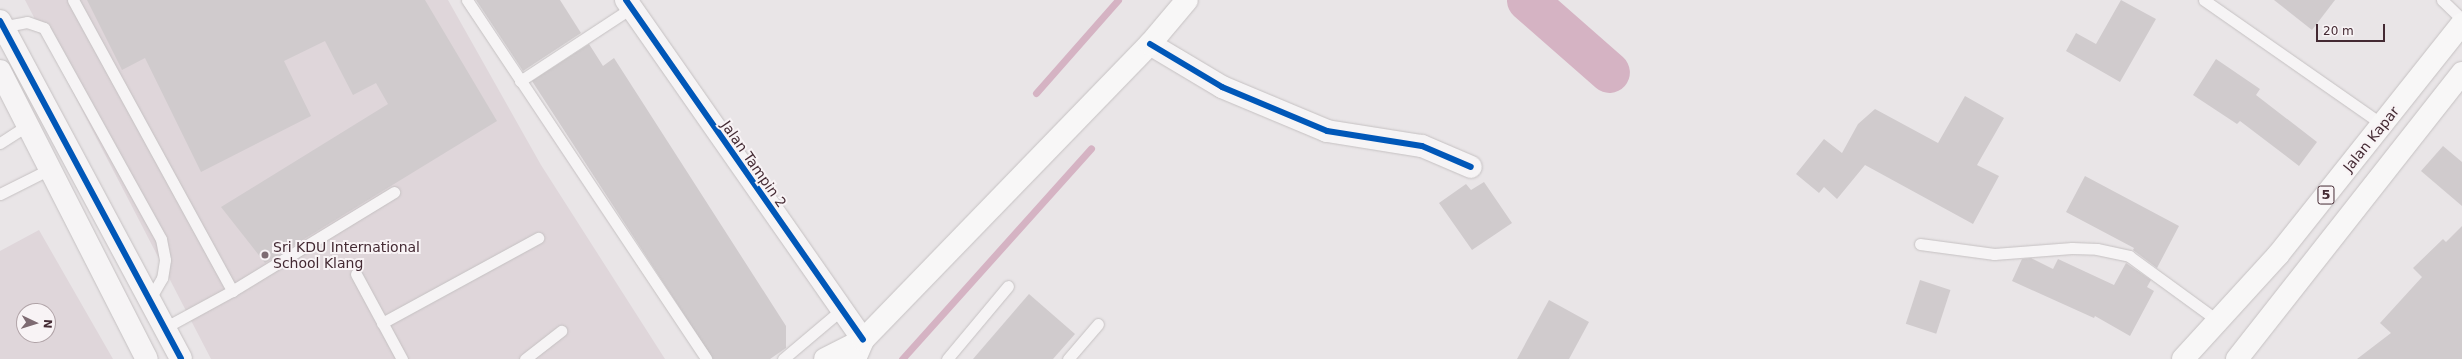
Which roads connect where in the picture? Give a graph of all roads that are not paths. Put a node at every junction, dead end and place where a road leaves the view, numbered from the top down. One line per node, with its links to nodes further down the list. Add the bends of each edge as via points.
1 (72, 0): 25 (lane)
2 (466, 0): 13 (lane)
3 (1187, 0): 10 (main road)
4 (2204, 0): 15 (lane)
5 (2442, 0): 7 (lane)
6 (628, 4): 13 (lane); 27 (street, Jalan Tampin 2)
7 (2462, 19)
8 (2462, 24): 15 (main road, Jalan Kapar / 5)
9 (1, 25): 26 (street); 26 (lane, via 27,22 44,28 161,239 165,260 162,278)
10 (1150, 44): 17 (street, via 1222,87 1327,131 1422,146); 33 (main road)
11 (0, 71): 14 (street)
12 (2462, 73): 44 (main road, 5)
13 (520, 81): 38 (lane)
14 (28, 125): 16 (lane); 18 (street)
15 (2383, 125): 28 (main road, Jalan Kapar / 5, via 2278,255)
16 (0, 143)
17 (1471, 167)
18 (50, 169): 20 (lane); 34 (street)
19 (394, 192): 25 (lane)
20 (0, 194)
21 (538, 238): 29 (lane)
22 (1920, 244): 28 (lane, via 1994,254 2072,248 2097,249 2129,256)
23 (356, 274): 29 (lane)
24 (1008, 286): 41 (lane)
25 (232, 291): 31 (lane)
26 (150, 299): 31 (street)
27 (841, 310): 33 (street, Jalan Tampin 2); 39 (lane)
28 (2218, 321): 43 (main road, Jalan Kapar / 5)
29 (382, 323): 36 (lane)
30 (1098, 324): 42 (lane)
31 (164, 328): 35 (street)
32 (562, 331): 37 (lane)
33 (859, 349): 40 (main road)
34 (147, 359)
35 (182, 359)
36 (402, 359)
37 (525, 359)
38 (706, 359)
39 (783, 359)
40 (825, 359)
41 (947, 359)
42 (1068, 359)
43 (2183, 359)
44 (2237, 359)

